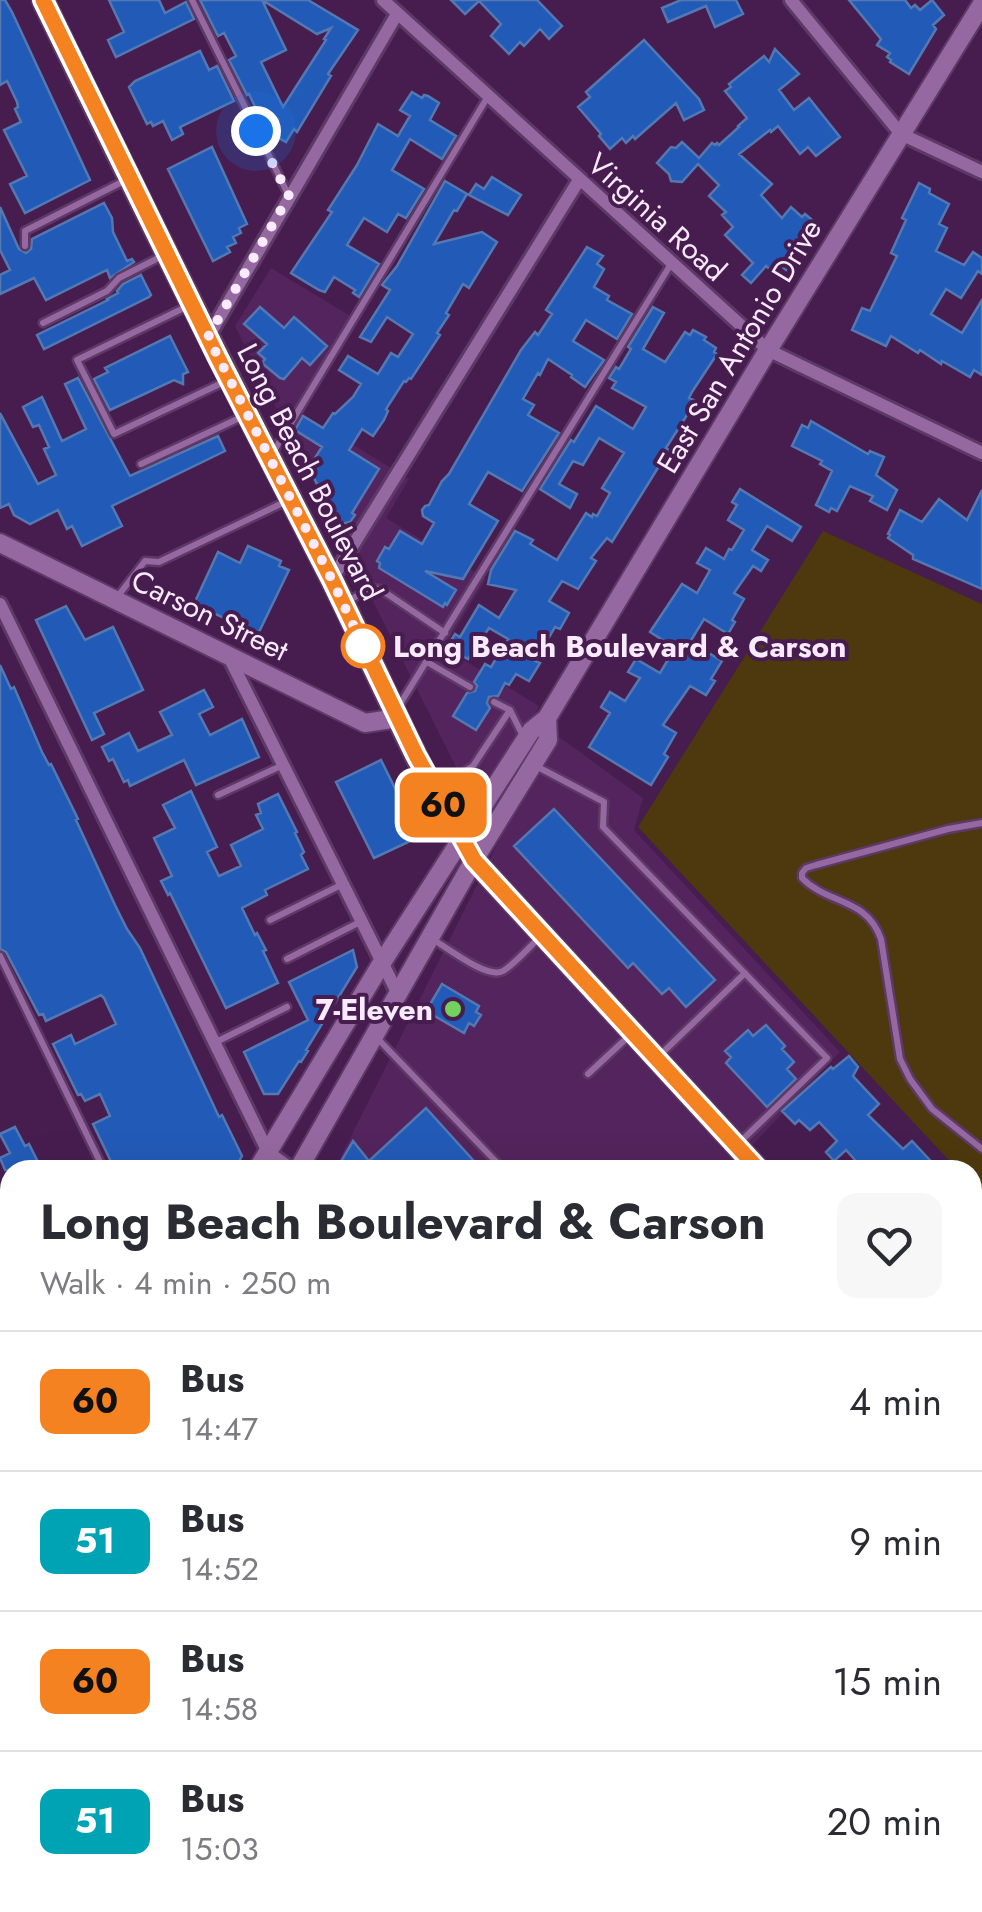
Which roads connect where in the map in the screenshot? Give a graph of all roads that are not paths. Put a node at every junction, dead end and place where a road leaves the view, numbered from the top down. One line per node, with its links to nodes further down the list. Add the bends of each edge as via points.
1 (43, 0): 10 (main road, Long Beach Boulevard)
2 (192, 0): 12 (lane)
3 (383, 0): 6 (street, Virginia Road)
4 (791, 0): 8 (street)
5 (982, 4): 8 (main road, East San Antonio Drive)
6 (397, 14): 7 (street, Virginia Road); 12 (street)
7 (488, 97): 11 (street, Virginia Road); 23 (lane)
8 (901, 134): 9 (street); 19 (main road, East San Antonio Drive)
9 (982, 172)
10 (130, 178): 13 (lane, via 25,231); 14 (main road, Long Beach Boulevard)
11 (579, 180): 15 (street, Virginia Road); 27 (street)
12 (289, 196): 18 (street)
13 (25, 246)
14 (167, 254): 16 (main road, Long Beach Boulevard); 17 (lane)
15 (672, 263): 19 (street, Virginia Road); 31 (lane)
16 (191, 304): 18 (main road, Long Beach Boulevard); 20 (lane, via 77,360 114,434)
17 (43, 323)
18 (208, 337): 20 (main road, Long Beach Boulevard)
19 (768, 350): 22 (street, Virginia Road); 38 (main road, East San Antonio Drive)
20 (229, 380): 21 (main road, Long Beach Boulevard)
21 (247, 414): 23 (main road, Long Beach Boulevard); 24 (lane)
22 (982, 453)
23 (269, 458): 25 (main road, Long Beach Boulevard)
24 (141, 464)
25 (290, 500): 27 (main road, Long Beach Boulevard); 28 (lane, via 160,562 145,561)
26 (0, 543): 28 (main road, Carson Street)
27 (332, 580): 30 (main road, Long Beach Boulevard)
28 (115, 598): 32 (main road, Carson Street)
29 (0, 604): 60 (street)
30 (343, 604): 31 (lane, via 380,589); 37 (main road, Long Beach Boulevard)
31 (445, 633): 33 (lane)
32 (228, 654): 37 (main road, Carson Street, via 365,722); 40 (street)
33 (427, 662): 34 (lane); 37 (lane)
34 (470, 688)
35 (494, 702): 36 (lane)
36 (510, 710): 39 (lane); 42 (lane, via 473,766)
37 (397, 715): 42 (main road, Long Beach Boulevard)
38 (547, 718): 39 (main road, East San Antonio Drive); 41 (main road, East San Antonio Drive, via 548,740)
39 (525, 741): 45 (main road, East San Antonio Drive)
40 (284, 764): 43 (lane); 47 (street)
41 (532, 764): 46 (main road, East San Antonio Drive); 55 (lane, via 604,802 603,827)
42 (435, 790): 45 (main road, Long Beach Boulevard)
43 (218, 796)
44 (982, 823): 64 (lane, via 806,868 802,878 866,913 877,926 900,1059 932,1109)
45 (462, 840): 46 (main road, Long Beach Boulevard); 54 (main road, East San Antonio Drive)
46 (474, 860): 50 (main road, Long Beach Boulevard); 51 (main road, East San Antonio Drive)
47 (344, 884): 48 (lane); 49 (street)
48 (270, 920)
49 (363, 921): 53 (lane); 54 (street)
50 (544, 934): 51 (lane, via 493,974); 58 (main road, Long Beach Boulevard)
51 (430, 938): 56 (main road, East San Antonio Drive)
52 (0, 956): 66 (lane)
53 (287, 959)
54 (383, 960): 56 (street); 65 (main road, East San Antonio Drive)
55 (745, 972): 61 (lane); 63 (lane, via 827,1058)
56 (398, 992): 59 (main road, East San Antonio Drive)
57 (286, 1007): 60 (lane)
58 (633, 1032): 61 (main road, Long Beach Boulevard); 62 (lane)
59 (374, 1035): 69 (main road, East San Antonio Drive); 70 (lane)
60 (214, 1042): 65 (street)
61 (657, 1058): 63 (main road, Long Beach Boulevard)
62 (588, 1074)
63 (737, 1145): 71 (main road, Long Beach Boulevard)
64 (982, 1149)
65 (268, 1152): 67 (main road, East San Antonio Drive); 68 (street)
66 (99, 1160)
67 (263, 1160)
68 (280, 1160)
69 (301, 1160)
70 (494, 1160)
71 (750, 1160)

